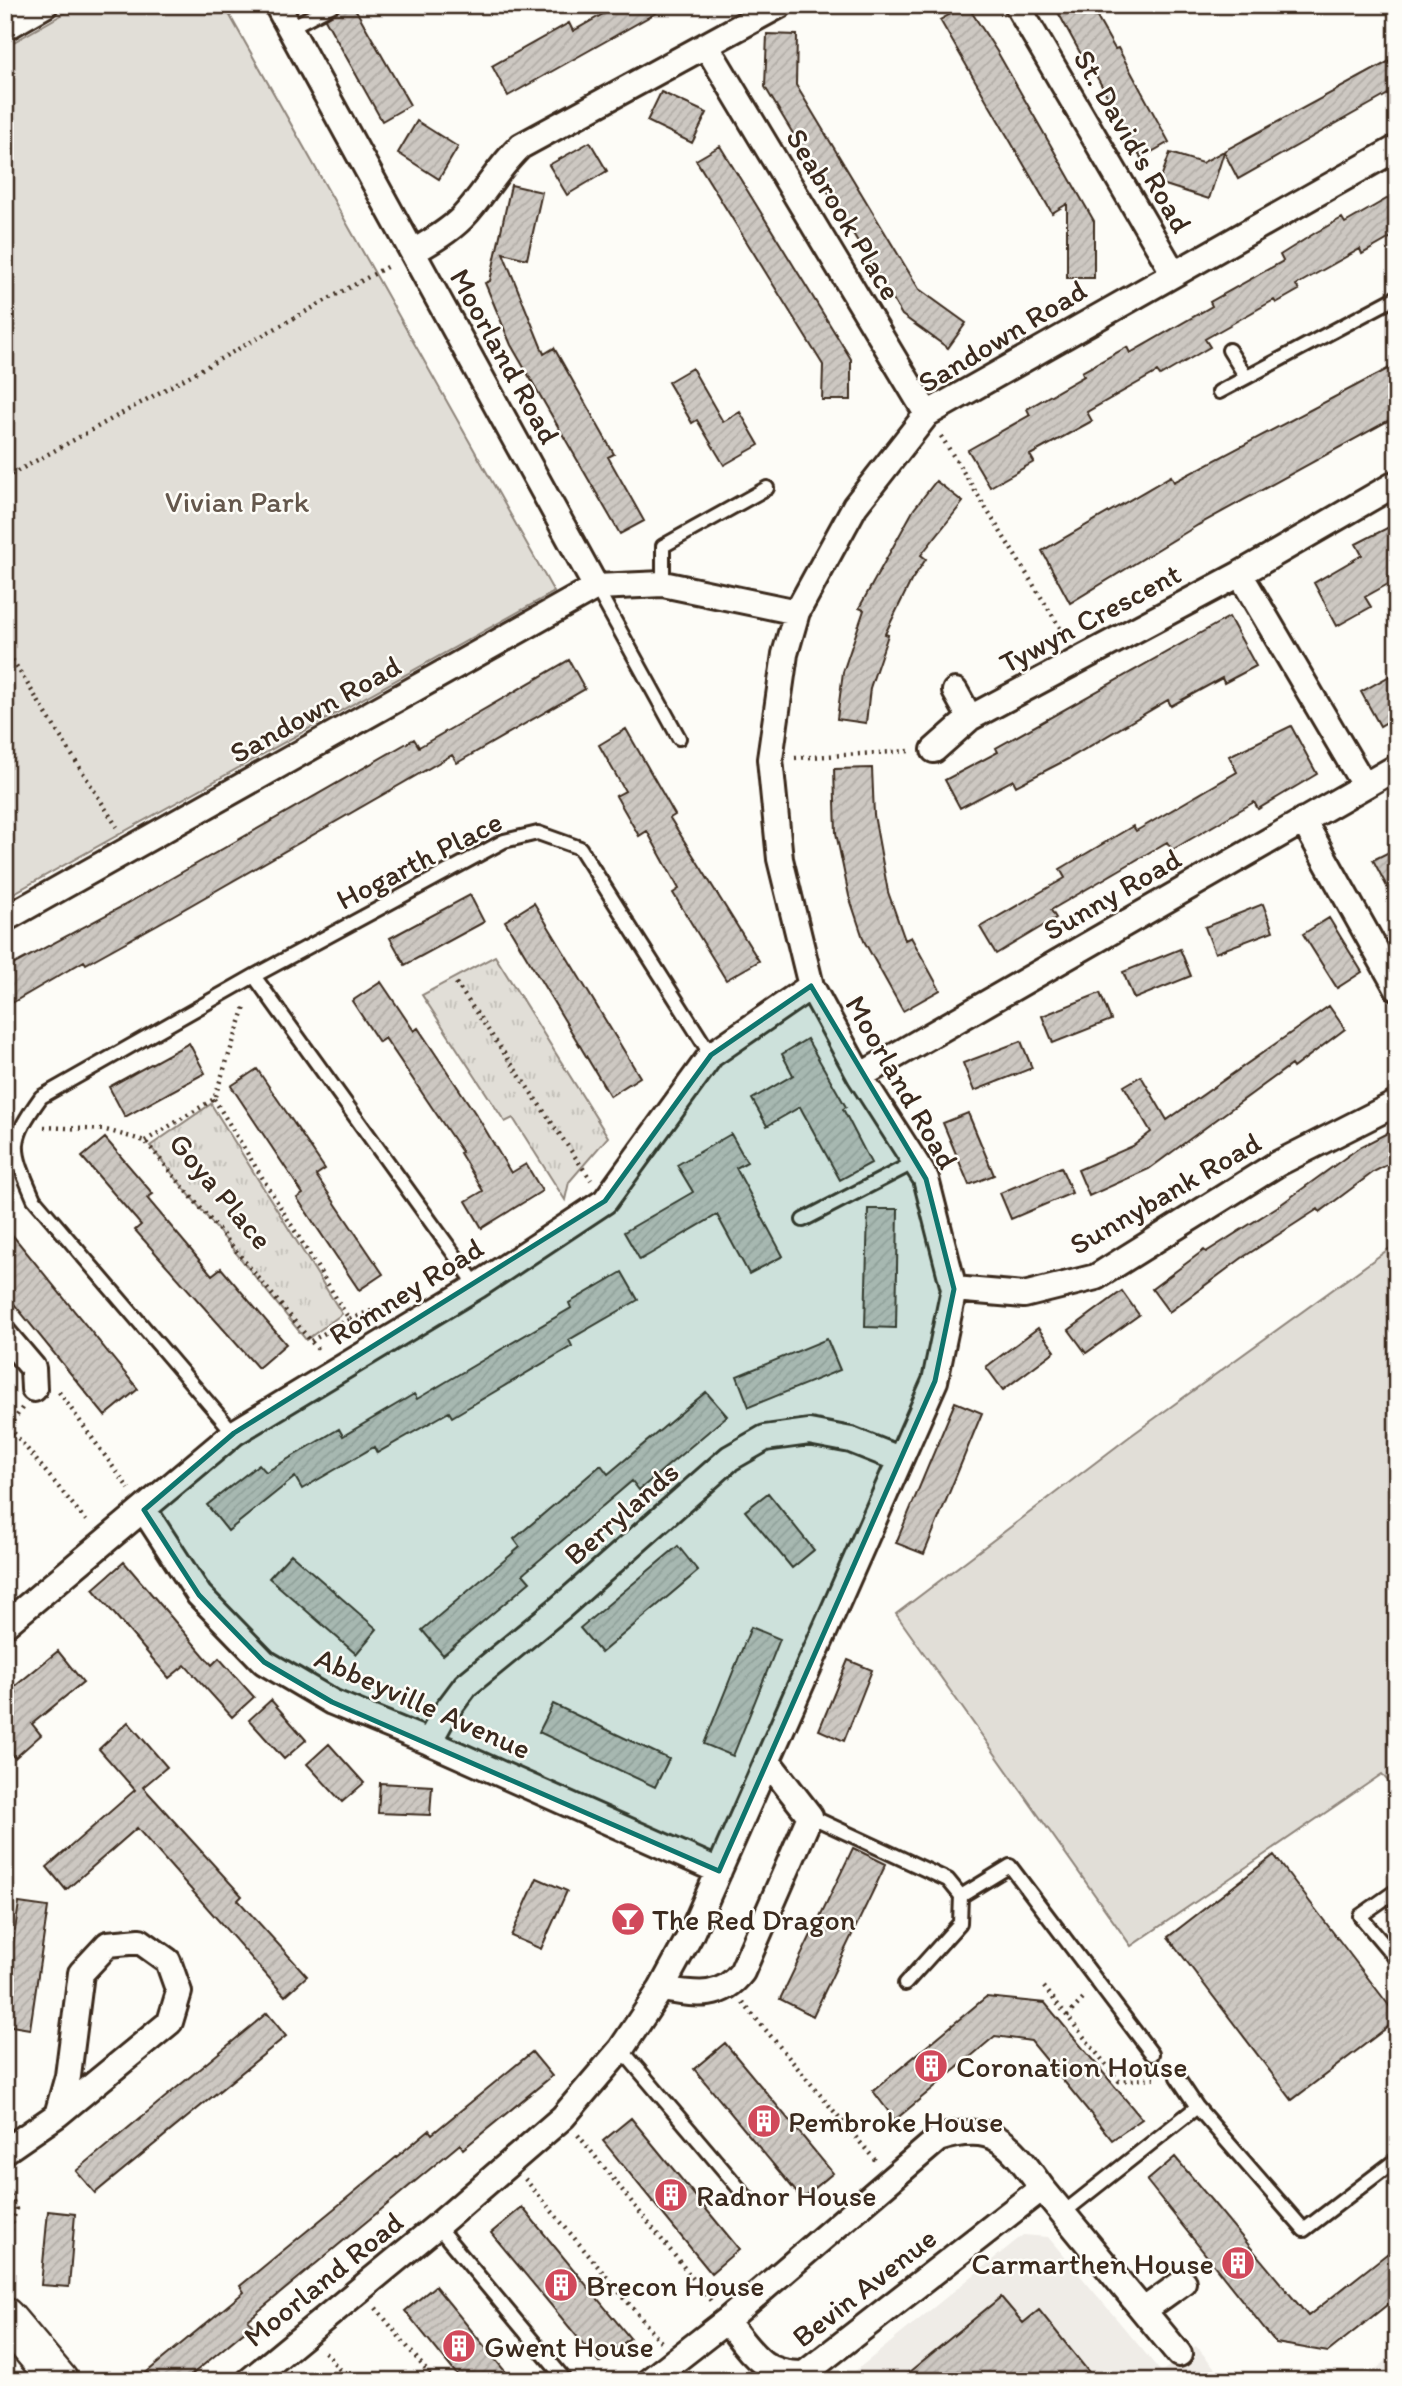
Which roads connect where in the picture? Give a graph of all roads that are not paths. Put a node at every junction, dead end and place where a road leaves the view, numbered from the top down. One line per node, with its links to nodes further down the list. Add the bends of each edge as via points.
1 (45, 5): 6 (street)
2 (277, 5): 7 (street, Moorland Road)
3 (333, 5): 7 (lane)
4 (780, 5): 8 (street)
5 (1017, 5): 11 (street, St. David's Road)
6 (5, 28)
7 (289, 28): 10 (street, Moorland Road)
8 (707, 47): 10 (street, via 521,146 500,165 462,217); 16 (street, Seabrook Place)
9 (1397, 148): 11 (street, Sandown Road)
10 (412, 252): 21 (street, Moorland Road)
11 (1173, 272): 16 (street, Sandown Road)
12 (1397, 297): 14 (lane)
13 (1229, 349): 14 (lane)
14 (1246, 377): 15 (lane)
15 (1219, 392)
16 (927, 414): 22 (street, Sandown Road, via 855,506)
17 (1397, 483): 19 (street, Tywyn Crescent)
18 (768, 488): 20 (lane, via 663,545)
19 (1240, 574): 24 (street, Tywyn Crescent); 28 (street)
20 (663, 584): 21 (street, Sandown Road); 22 (street, Sandown Road)
21 (596, 587): 25 (lane, Moorland Road); 30 (street, Sandown Road)
22 (797, 612): 32 (street, Moorland Road, via 785,654 770,759 780,859)
23 (955, 691): 24 (street)
24 (970, 718): 26 (street, Tywyn Crescent)
25 (679, 738)
26 (934, 750)
27 (1397, 767): 28 (street, Sunny Road)
28 (1364, 785): 29 (street, Sunny Road)
29 (1303, 820): 33 (street); 35 (street, Sunny Road)
30 (5, 919)
31 (254, 976): 34 (lane, Hogarth Place, via 505,841 538,833 580,848); 39 (lane); 43 (lane, via 41,1097 20,1126 16,1157 34,1199)
32 (811, 986): 34 (street, Romney Road); 35 (street, Moorland Road)
33 (1397, 988)
34 (711, 1055): 39 (street, Romney Road, via 605,1201)
35 (860, 1076): 37 (street, Moorland Road)
36 (1397, 1103): 40 (street, Sunnybank Road, via 1277,1164 1096,1276 1024,1295)
37 (915, 1162): 38 (lane); 40 (street, Moorland Road, via 926,1179)
38 (803, 1220)
39 (477, 1286): 43 (street, Romney Road)
40 (954, 1289): 44 (street, Moorland Road, via 935,1381)
41 (5, 1335): 42 (street, via 33,1368)
42 (34, 1389)
43 (234, 1433): 45 (street, Romney Road)
44 (899, 1458): 47 (street, Berrylands, via 851,1440 809,1432 765,1438 730,1458 466,1685); 48 (street, Moorland Road)
45 (144, 1510): 46 (street, Romney Road); 47 (street, Abbeyville Avenue, via 200,1595 264,1662 332,1702)
46 (5, 1625)
47 (429, 1742): 50 (street, Abbeyville Avenue)
48 (769, 1763): 49 (street); 50 (street, Moorland Road)
49 (810, 1816): 52 (lane, via 948,1880); 55 (street, via 742,1972 730,1987 692,1994)
50 (719, 1871): 55 (street, Moorland Road)
51 (1397, 1890): 53 (lane, via 1360,1916)
52 (961, 1896): 54 (lane, via 960,1923); 57 (lane, via 1010,1866)
53 (1397, 1960)
54 (905, 1984)
55 (661, 1989): 56 (street, Moorland Road)
56 (621, 2049): 64 (lane); 66 (street, Moorland Road, via 564,2117)
57 (1152, 2054)
58 (1177, 2077): 59 (lane)
59 (1197, 2107): 62 (lane, via 1304,2230); 65 (lane)
60 (57, 2115): 60 (street, via 68,2076 82,1973 108,1944 140,1941 168,1961 179,1992 170,2022); 61 (street)
61 (5, 2151)
62 (1397, 2159)
63 (1042, 2188): 65 (street, Bevin Avenue); 70 (street, Bevin Avenue, via 804,2374 765,2367); 70 (street, Bevin Avenue, via 999,2137 979,2131 938,2139)
64 (749, 2200)
65 (1063, 2213): 68 (street, Bevin Avenue)
66 (438, 2226): 72 (lane, Moorland Road); 74 (street, Moorland Road)
67 (1183, 2282): 68 (street)
68 (1144, 2310): 71 (street, Bevin Avenue)
69 (5, 2317): 73 (street)
70 (726, 2321): 75 (street, Bevin Avenue)
71 (1180, 2354)
72 (562, 2376)
73 (59, 2381)
74 (249, 2381)
75 (649, 2381)

